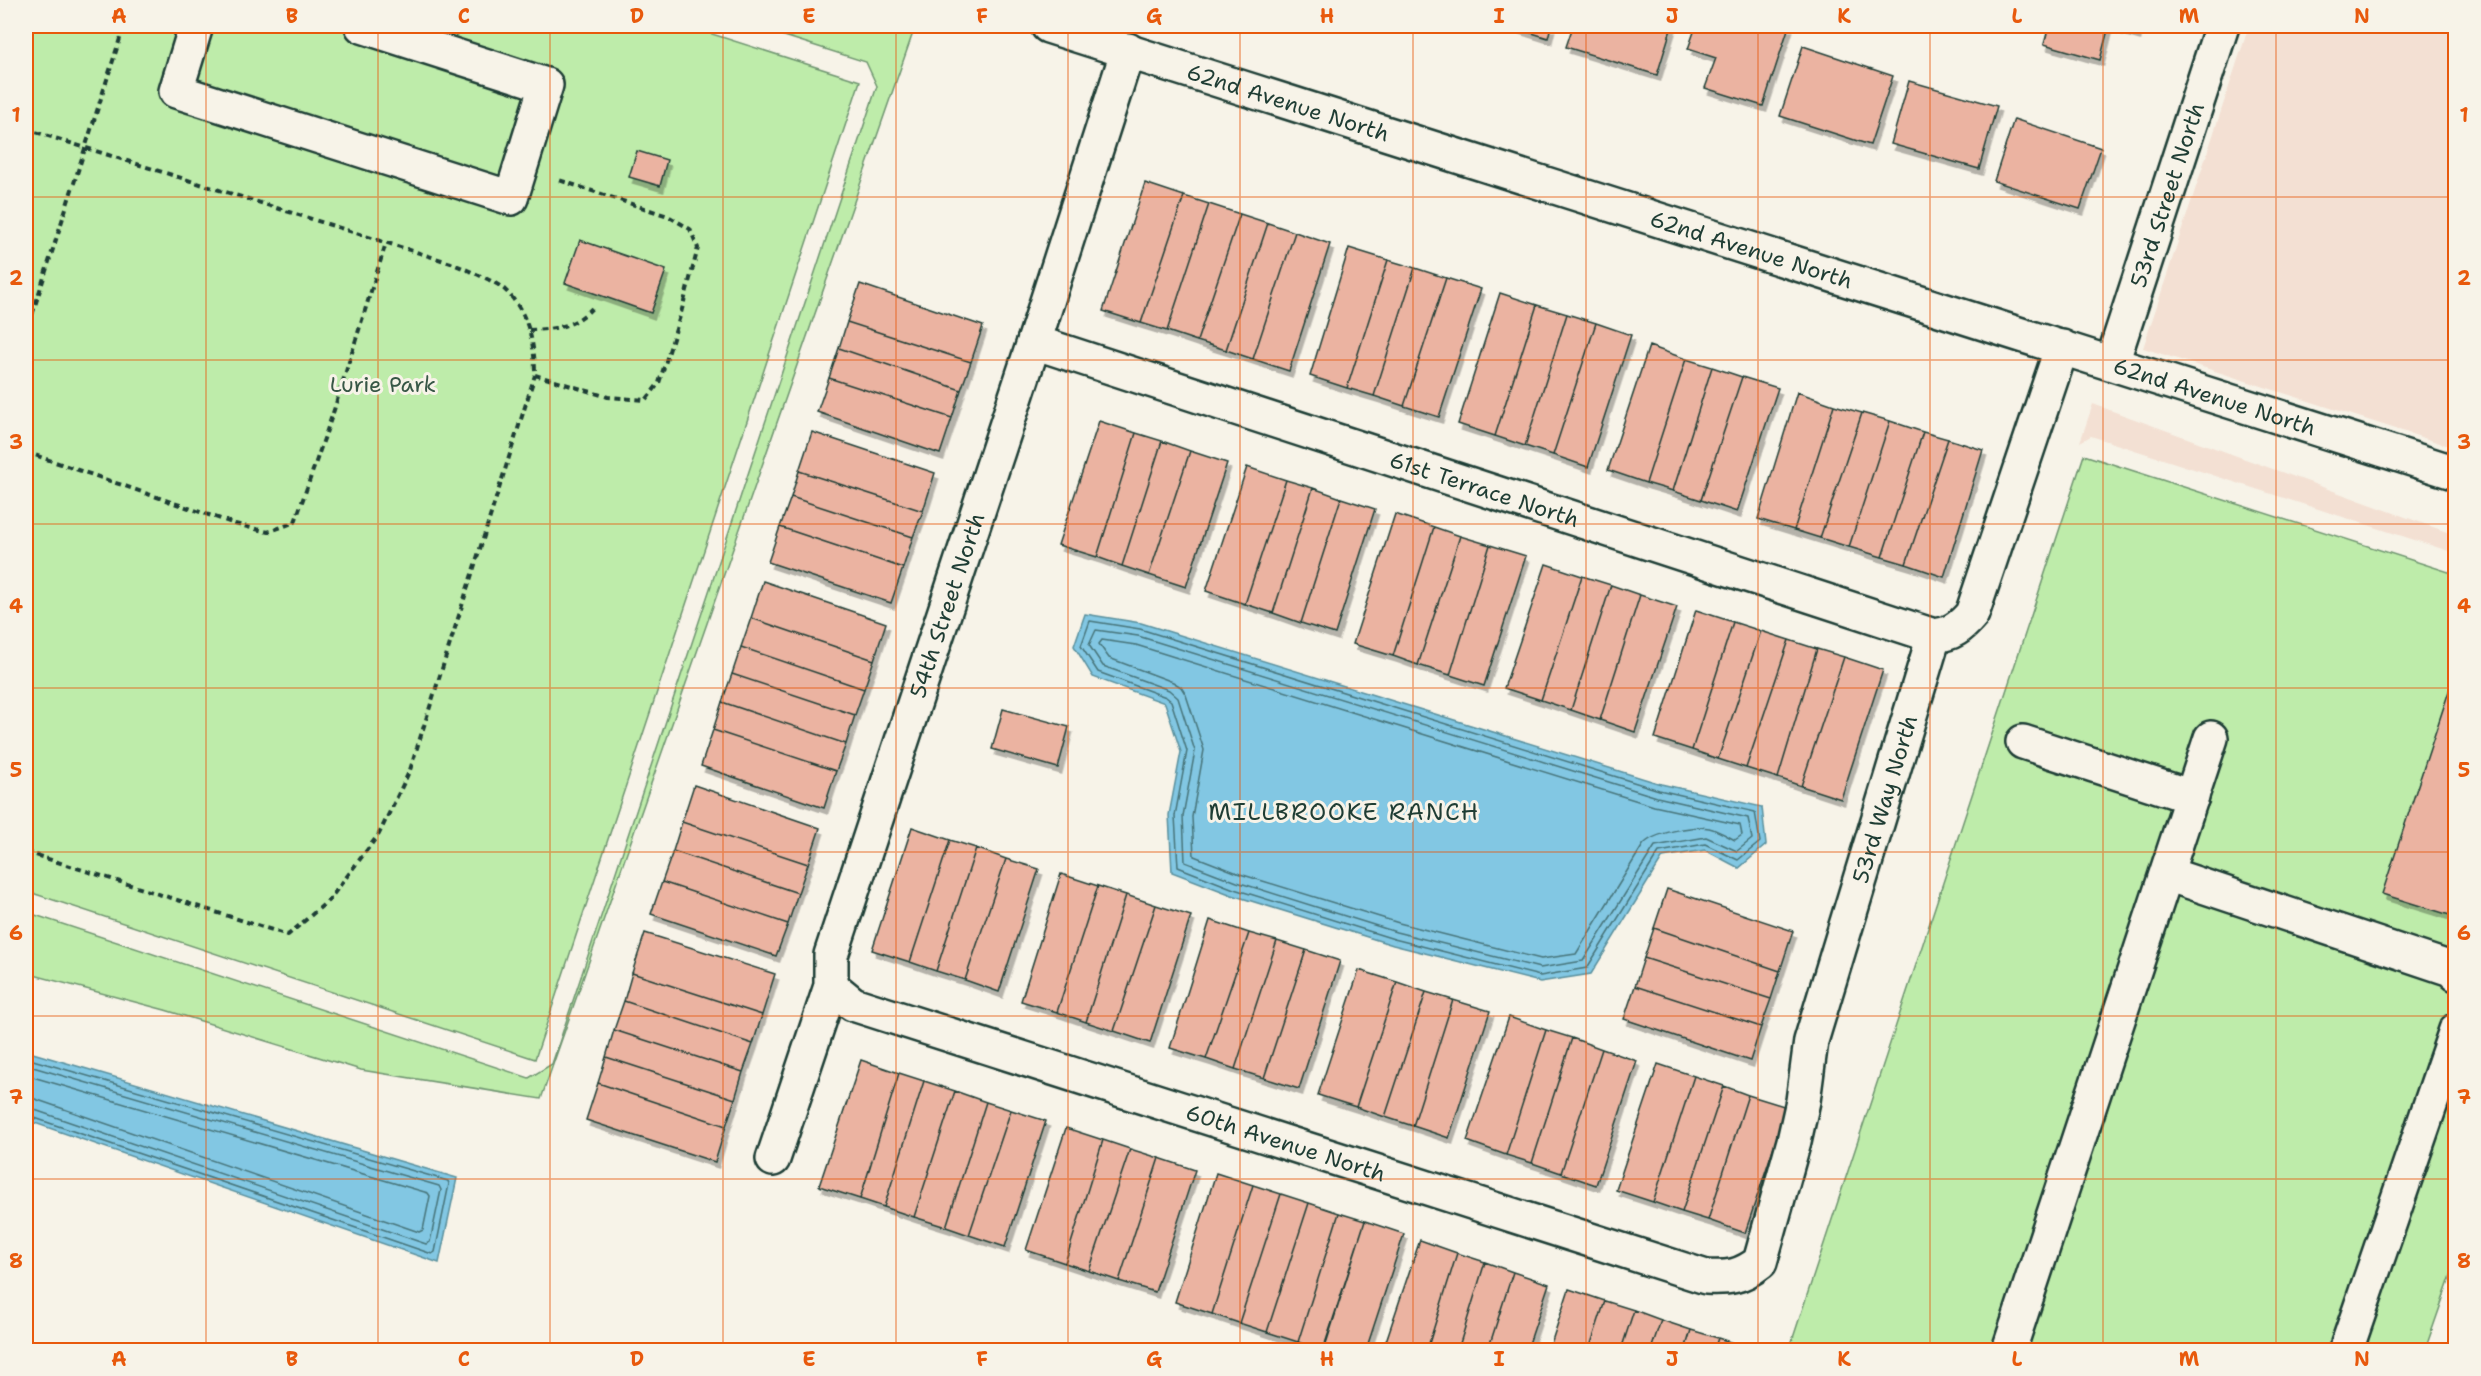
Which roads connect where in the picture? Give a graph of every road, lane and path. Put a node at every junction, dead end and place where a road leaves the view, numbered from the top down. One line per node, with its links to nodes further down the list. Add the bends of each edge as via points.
1 (124, 26): 8 (path)
2 (196, 26): 9 (street, via 176,91 511,198)
3 (365, 26): 9 (street, via 546,85)
4 (1048, 26): 6 (street, 62nd Avenue North)
5 (2222, 26): 16 (street, 53rd Street North)
6 (1128, 50): 14 (street, 54th Street North); 15 (street, 62nd Avenue North)
7 (26, 129): 8 (path)
8 (86, 148): 10 (path); 13 (path)
9 (521, 168): 17 (path, via 668,216 690,229 698,248 659,383 646,400 608,397)
10 (386, 243): 12 (path, via 451,263 504,289 527,320); 18 (path, via 295,522 268,532 235,524)
11 (595, 305): 12 (path, via 586,315 558,329)
12 (529, 330): 17 (path, via 535,352)
13 (26, 334)
14 (1034, 342): 20 (street, 61st Terrace North); 27 (street, 54th Street North, via 831,955)
15 (2062, 347): 16 (street, 62nd Avenue North); 20 (street, via 1972,614 1947,635)
16 (2112, 363): 19 (street, 62nd Avenue North)
17 (535, 375): 24 (path, via 410,770 379,834 329,900 288,935)
18 (26, 452)
19 (2456, 473)
20 (1934, 636): 30 (street, 53rd Way North, via 1811,1041 1794,1142 1760,1262)
21 (2211, 738): 23 (street)
22 (2023, 742): 23 (street)
23 (2192, 797): 25 (street)
24 (26, 852)
25 (2167, 874): 26 (street, via 2451,969); 31 (street)
26 (2456, 974)
27 (831, 986): 29 (street, 54th Street North); 30 (street, 60th Avenue North, via 853,1004 1706,1277 1726,1278)
28 (2456, 1030): 32 (street)
29 (772, 1159)
30 (1747, 1272)
31 (2009, 1350)
32 (2346, 1350)

